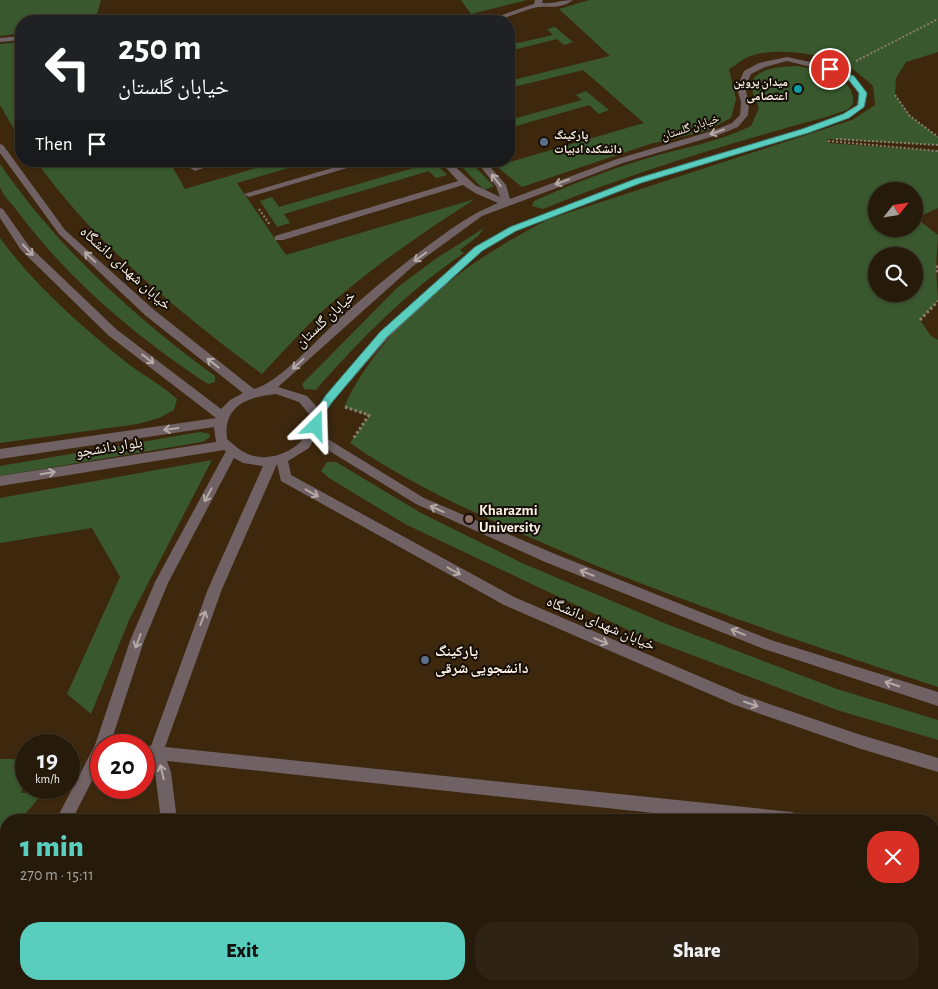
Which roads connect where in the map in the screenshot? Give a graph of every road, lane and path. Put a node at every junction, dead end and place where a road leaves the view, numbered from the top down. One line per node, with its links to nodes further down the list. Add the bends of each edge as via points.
1 (569, 0): 2 (lane, via 550,6)
2 (538, 3): 3 (lane)
3 (505, 15)
4 (938, 19): 7 (path)
5 (15, 39): 6 (lane)
6 (0, 40)
7 (836, 71): 20 (lane, خیابان گلستان, one-way to 20, via 787,59 762,65 747,73 742,88 744,115 735,125 620,161); 29 (lane, خیابان گلستان, via 851,78 863,93 862,106 846,116 629,184 513,229 478,249 384,334)
8 (895, 95): 9 (path, via 910,116)
9 (938, 137)
10 (938, 145): 12 (path, via 827,139 828,143)
11 (0, 147): 27 (lane, خیابان شهدای دانشگاه, one-way to 11, via 149,312 62,232)
12 (938, 151)
13 (198, 167): 17 (lane)
14 (346, 167): 19 (lane)
15 (449, 167): 18 (lane)
16 (485, 167): 20 (lane, one-way to 16, via 501,184)
17 (195, 168)
18 (462, 182): 20 (lane); 22 (lane)
19 (249, 194): 22 (path)
20 (506, 203): 27 (lane, خیابان گلستان, one-way to 27, via 478,214 408,265 284,377)
21 (0, 211): 30 (lane, one-way to 30, via 25,248 112,332)
22 (279, 238)
23 (938, 266): 24 (path)
24 (938, 272)
25 (938, 302): 26 (path)
26 (920, 320)
27 (257, 392): 29 (lane, via 282,391 298,395 307,401); 30 (lane, via 231,405)
28 (348, 400): 32 (path, via 344,407 369,416)
29 (316, 417): 31 (lane)
30 (221, 419): 33 (lane, via 219,432); 34 (lane, بلوار دانشجو, one-way to 34)
31 (312, 435): 35 (lane, via 302,449); 37 (lane, one-way to 31, via 769,645 550,558 420,501)
32 (350, 443)
33 (227, 448): 35 (lane, via 246,459); 36 (lane, بلوار دانشجو, one-way to 33); 38 (lane, one-way to 38, via 162,582)
34 (0, 454)
35 (277, 460): 39 (lane, one-way to 35, via 214,589); 42 (lane, خیابان شهدای دانشگاه, one-way to 42, via 285,478 509,601 740,700)
36 (0, 481)
37 (938, 699)
38 (106, 734)
39 (155, 739)
40 (155, 753): 46 (lane)
41 (155, 760): 45 (lane, one-way to 41, via 163,772)
42 (938, 765)
43 (90, 771): 44 (lane)
44 (67, 814)
45 (168, 814)
46 (735, 814)

